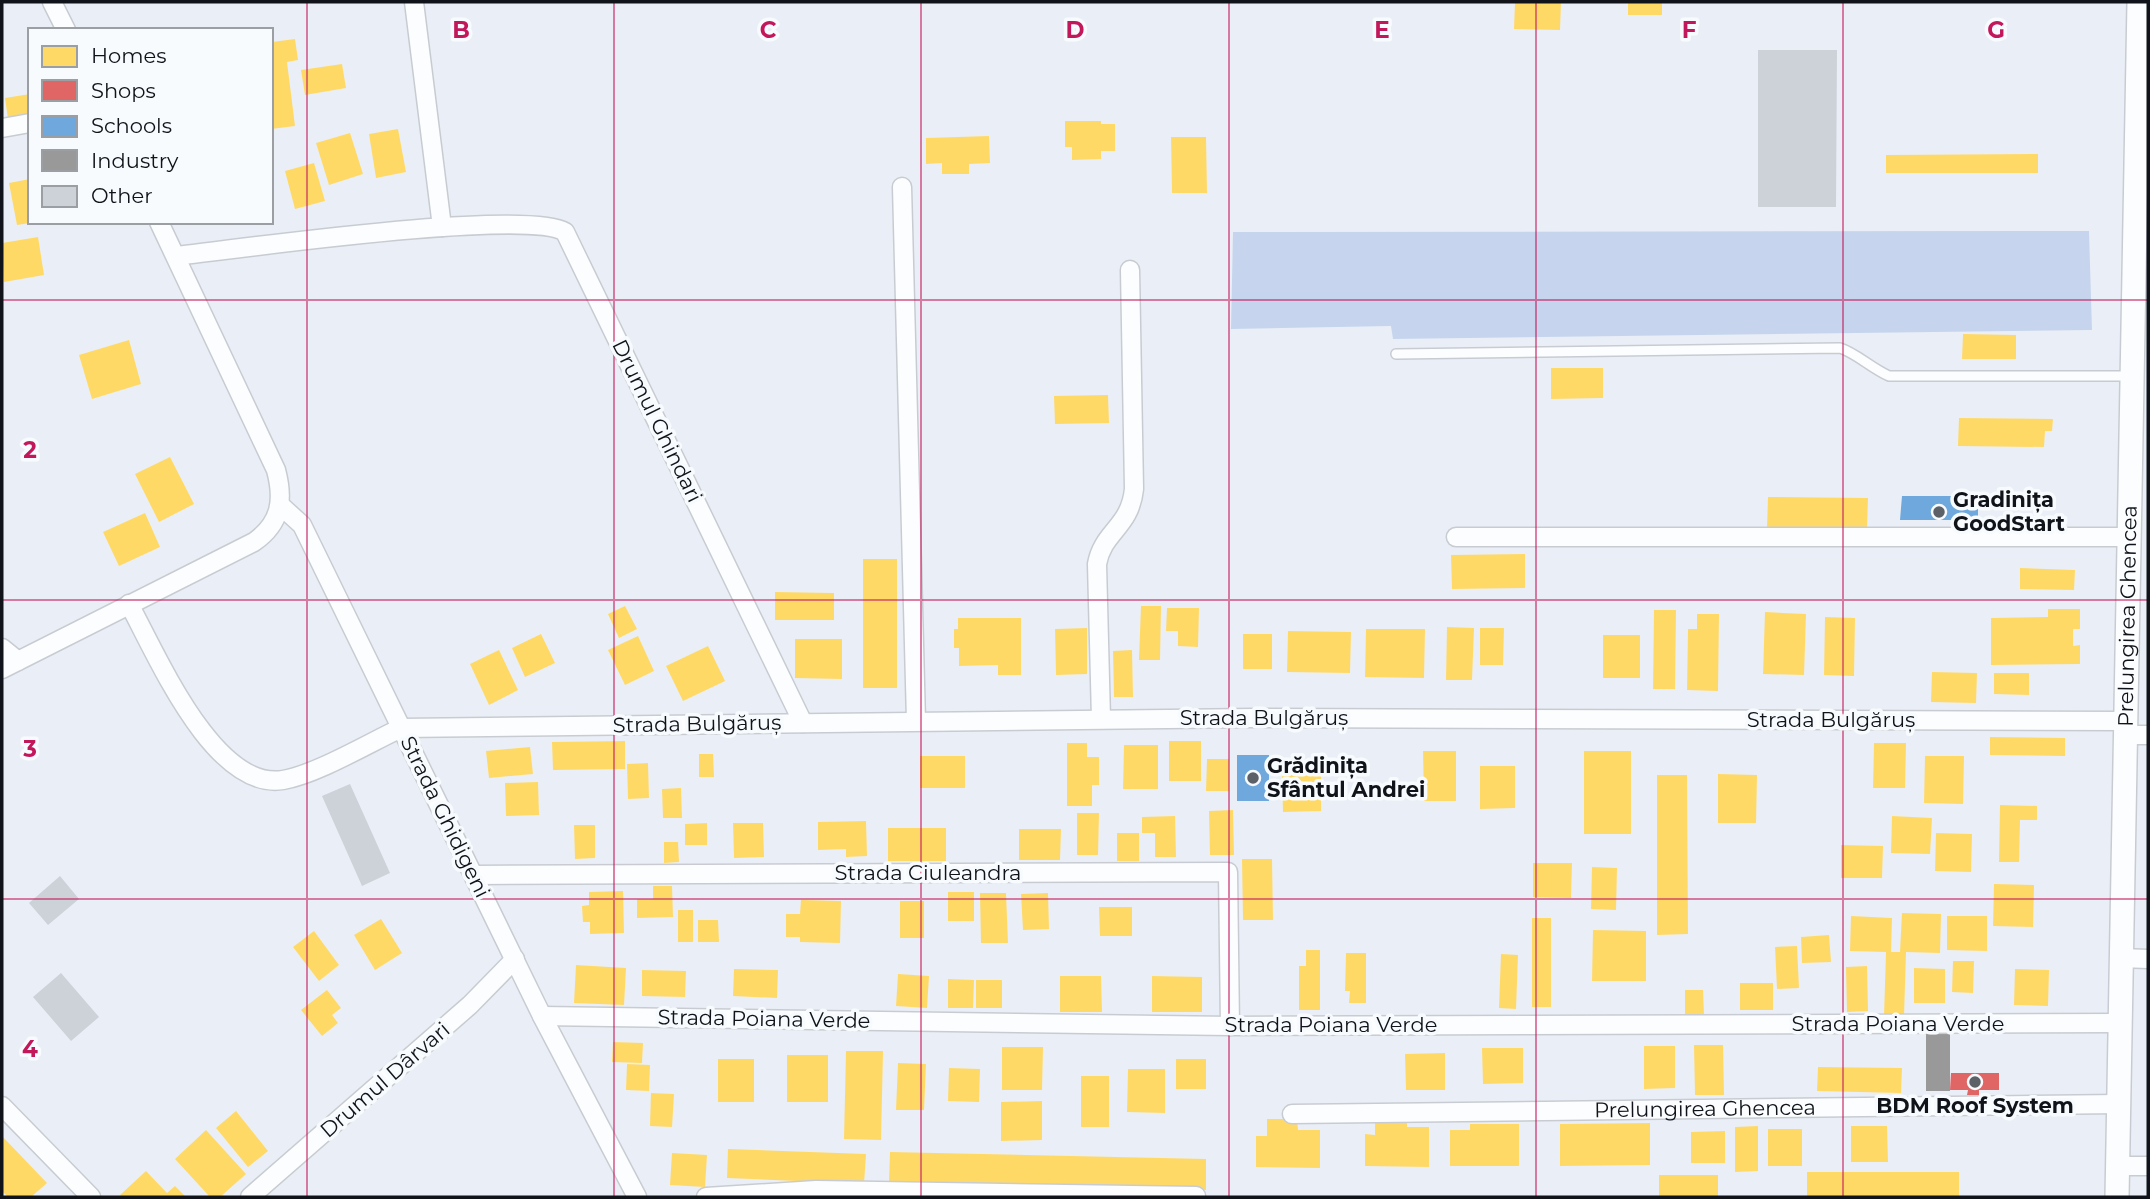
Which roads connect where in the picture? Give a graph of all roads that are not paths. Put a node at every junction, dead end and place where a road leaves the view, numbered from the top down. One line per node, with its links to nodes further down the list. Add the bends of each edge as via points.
1 (52, 2): 4 (street)
2 (414, 2): 10 (street)
3 (2139, 2): 5 (main road, Prelungirea Ghencea)
4 (65, 28)
5 (2143, 81): 14 (main road, Prelungirea Ghencea)
6 (28, 123): 7 (street)
7 (2, 128)
8 (902, 187): 22 (street)
9 (160, 224): 11 (street)
10 (442, 227): 11 (street, Drumul Ghindari); 23 (street, Drumul Ghindari, via 548,225 565,232)
11 (176, 256): 15 (street, via 276,470 282,490)
12 (1130, 270): 21 (street, via 1134,489 1130,512 1100,550 1097,564)
13 (1396, 354): 14 (lane, via 1840,348 1889,376)
14 (2132, 376): 17 (main road, Prelungirea Ghencea)
15 (280, 505): 18 (street, via 271,530 254,542); 24 (street, via 302,525)
16 (1457, 537): 17 (street)
17 (2129, 537): 25 (main road, Prelungirea Ghencea)
18 (129, 604): 20 (street); 24 (street, Strada Ghidigeni, via 206,738 231,765 248,775 266,780 294,777)
19 (2, 648): 20 (street)
20 (10, 665)
21 (1101, 719): 22 (street, Strada Bulgăruș); 25 (street, Strada Bulgăruș)
22 (916, 721): 23 (street, Strada Bulgăruș)
23 (803, 723): 24 (street, Strada Bulgăruș)
24 (401, 728): 26 (street, Strada Ghidigeni)
25 (2133, 730): 28 (main road, Prelungirea Ghencea)
26 (474, 875): 27 (street, Strada Ghidigeni); 32 (street, Strada Ciuleandra, via 1228,872)
27 (515, 958): 30 (street, Strada Ghidigeni); 41 (street, Drumul Dârvari, via 470,1005)
28 (2121, 958): 29 (street); 31 (main road, Prelungirea Ghencea)
29 (2148, 959)
30 (542, 1016): 32 (street, Strada Poiana Verde); 42 (street, Strada Ghidigeni)
31 (2120, 1023): 32 (street, Strada Poiana Verde); 33 (main road, Prelungirea Ghencea)
32 (1226, 1026)
33 (2119, 1104): 35 (street, Prelungirea Ghencea); 36 (main road, Prelungirea Ghencea)
34 (2, 1106): 40 (street)
35 (1292, 1114)
36 (2118, 1166): 37 (street); 44 (main road, Prelungirea Ghencea)
37 (2148, 1166)
38 (1057, 1195): 39 (street); 43 (street, via 816,1190)
39 (1196, 1196)
40 (91, 1197)
41 (250, 1197)
42 (637, 1197)
43 (706, 1197)
44 (2117, 1197)

